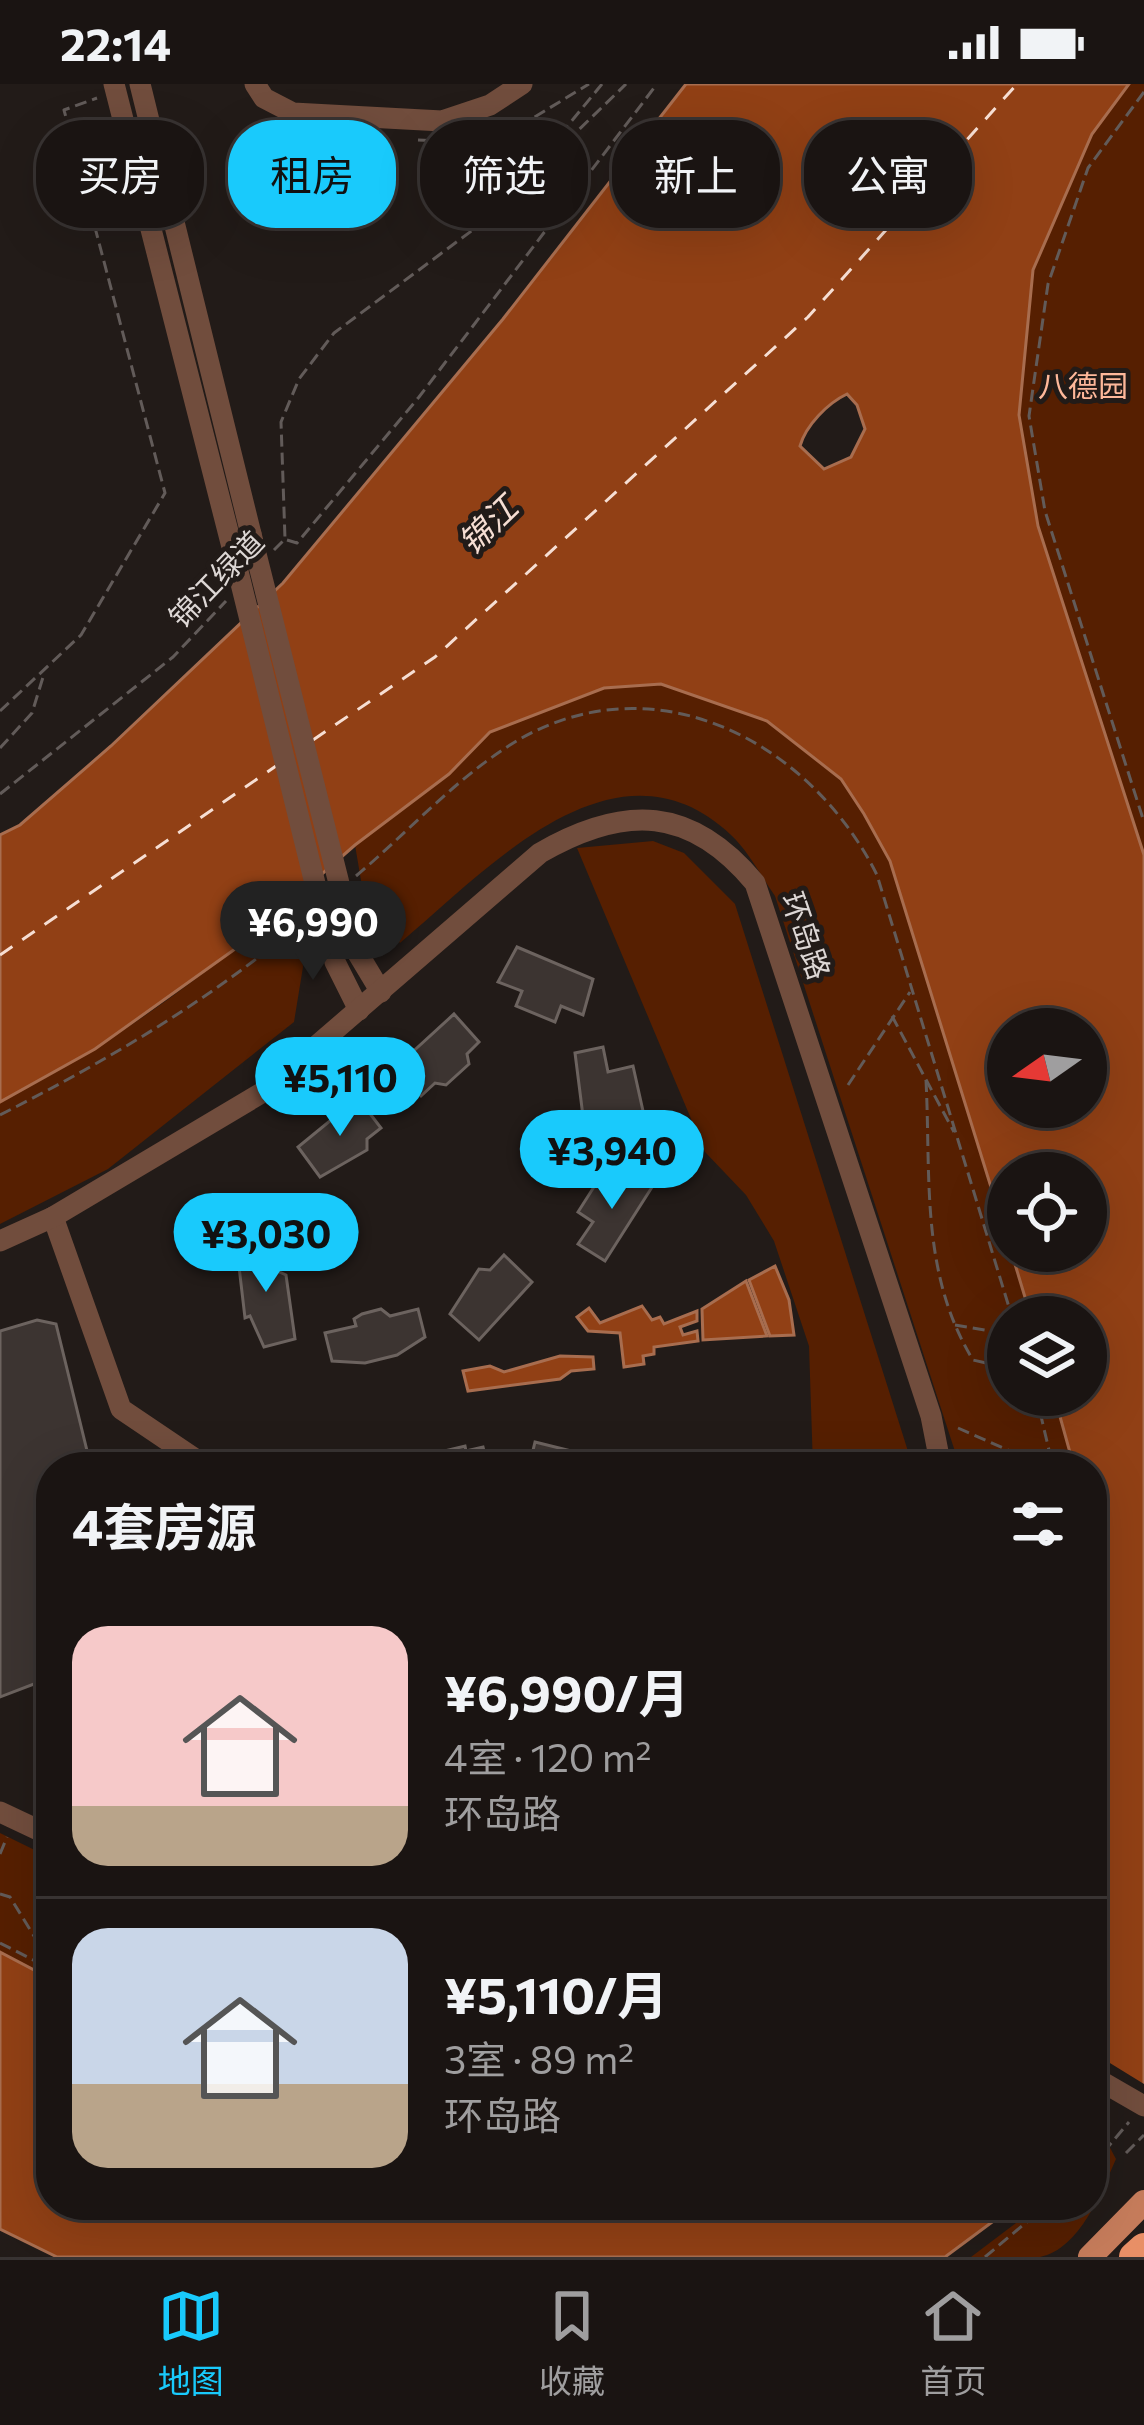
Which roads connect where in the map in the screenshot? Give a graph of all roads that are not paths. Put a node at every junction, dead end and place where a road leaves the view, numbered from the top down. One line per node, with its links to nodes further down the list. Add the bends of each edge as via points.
1 (140, 84): 5 (street, bridge, via 354,947)
2 (255, 84): 3 (street, via 292,113 442,121)
3 (523, 84)
4 (115, 88): 6 (street, bridge, via 327,932)
5 (381, 992): 6 (street, 环岛路); 10 (street, 环岛路, via 540,853 582,829 672,823 701,831 733,856 755,883 770,926)
6 (359, 1010): 7 (street, 环岛路, via 262,1092)
7 (53, 1217): 8 (street, 环岛路); 9 (street, via 121,1408)
8 (0, 1241)
9 (185, 1452)
10 (938, 1452)
11 (0, 1812): 12 (street)
12 (36, 1830)
13 (1107, 2088): 14 (street, bridge)
14 (1137, 2113)
15 (1144, 2202): 17 (main road)
16 (1144, 2248): 18 (highway)
17 (1090, 2257)
18 (1134, 2257)

